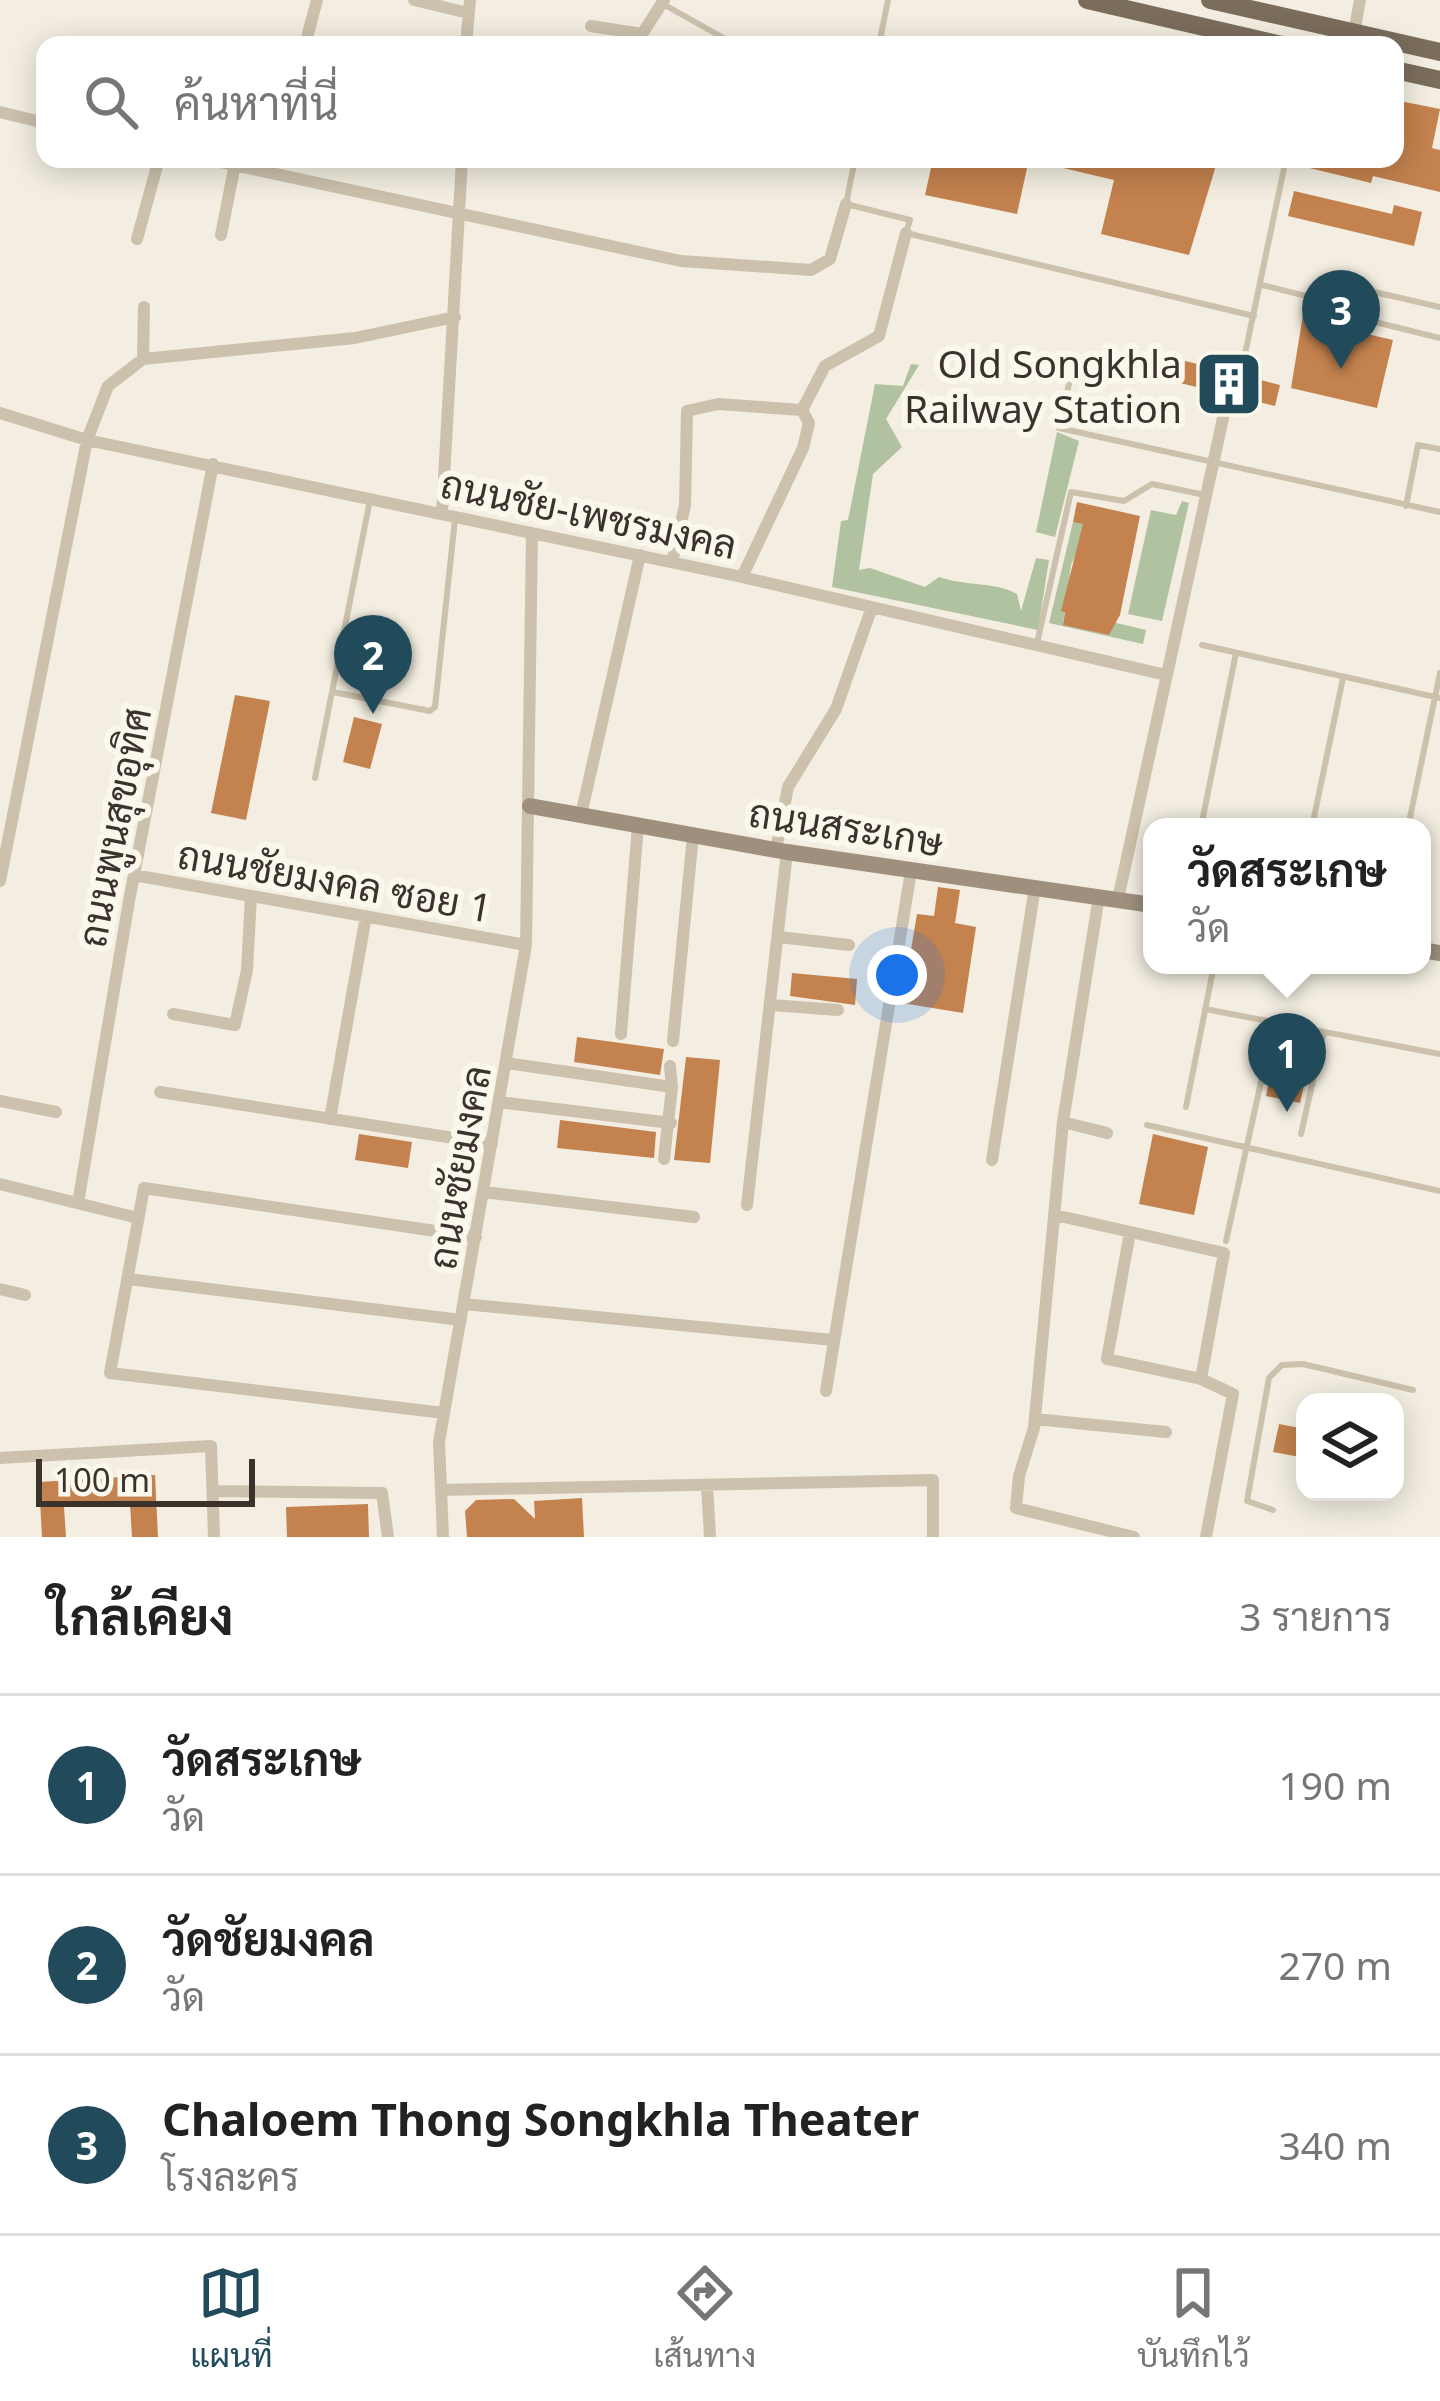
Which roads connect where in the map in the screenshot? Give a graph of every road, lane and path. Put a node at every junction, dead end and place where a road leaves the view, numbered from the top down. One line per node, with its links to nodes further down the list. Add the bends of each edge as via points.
1 (317, 0): 12 (street)
2 (414, 0): 9 (street)
3 (888, 0): 15 (lane)
4 (1087, 0): 16 (main road)
5 (1210, 0): 8 (main road)
6 (1360, 0): 11 (street)
7 (663, 2): 10 (street, via 641,34); 14 (lane)
8 (1236, 3): 11 (main road)
9 (469, 6): 13 (street)
10 (591, 26)
11 (1354, 32): 17 (main road)
12 (307, 36)
13 (467, 36)
14 (722, 36)
15 (881, 36)
16 (1243, 36)
17 (1371, 36)
18 (1404, 44): 19 (main road)
19 (1440, 52)
20 (1404, 72): 21 (main road)
21 (1440, 80)
22 (0, 112): 23 (street)
23 (36, 121)
24 (157, 168): 34 (street)
25 (234, 168): 33 (street)
26 (254, 168): 31 (street)
27 (462, 168): 31 (street)
28 (853, 168): 30 (lane)
29 (1284, 168): 35 (lane)
30 (846, 203): 31 (street, via 830,259 812,270 682,260); 32 (lane, via 910,220)
31 (460, 212): 40 (street)
32 (906, 233): 39 (lane); 46 (street, via 879,336 825,366)
33 (221, 235)
34 (137, 239)
35 (1262, 285): 36 (lane); 39 (lane)
36 (1330, 302): 38 (lane, via 1358,288); 41 (lane, via 1351,316)
37 (144, 307): 43 (street)
38 (1440, 307)
39 (1254, 316): 42 (lane)
40 (455, 317): 43 (street, via 355,338); 56 (street)
41 (1440, 338)
42 (1245, 354)
43 (143, 359): 48 (street, via 108,386)
44 (1072, 375): 50 (lane, via 1059,428)
45 (1225, 409): 50 (street)
46 (802, 410): 59 (street, via 718,404 688,412 685,505); 60 (street, via 809,422 803,448)
47 (0, 413): 48 (street, ถนนชัย-เพชรมงคล)
48 (87, 440): 51 (street, ถนนชัย-เพชรมงคล); 81 (street)
49 (1440, 449): 54 (lane, via 1418,445)
50 (1212, 461): 52 (street); 54 (lane)
51 (213, 464): 53 (street, ถนนชัย-เพชรมงคล); 80 (street, ถนนพูนสุขอุทิศ)
52 (1205, 495): 62 (lane, via 1152,484 1124,501 1071,491); 66 (street)
53 (371, 497): 56 (street, ถนนชัย-เพชรมงคล); 68 (lane)
54 (1406, 506): 55 (lane)
55 (1440, 512)
56 (448, 514): 57 (street, ถนนชัย-เพชรมงคล); 68 (lane, via 434,707)
57 (532, 533): 58 (street, ถนนชัย-เพชรมงคล); 71 (street, ถนนชัยมงคล)
58 (640, 555): 59 (street, ถนนชัย-เพชรมงคล); 72 (street)
59 (672, 562): 60 (street, ถนนชัย-เพชรมงคล)
60 (742, 577): 61 (street, ถนนชัย-เพชรมงคล)
61 (872, 607): 62 (street, ถนนชัย-เพชรมงคล); 78 (street, via 836,709 788,787)
62 (1037, 645): 66 (street, ถนนชัย-เพชรมงคล)
63 (1202, 645): 64 (lane)
64 (1236, 653): 67 (lane); 73 (lane)
65 (1440, 673): 69 (lane)
66 (1166, 675): 84 (street)
67 (1343, 677): 69 (lane); 74 (lane)
68 (334, 692): 70 (lane)
69 (1438, 698): 75 (lane)
70 (315, 778)
71 (530, 806): 72 (street, ถนนสระเกษ); 88 (street, ถนนชัยมงคล)
72 (581, 815): 76 (street, ถนนสระเกษ)
73 (1203, 818)
74 (1314, 818)
75 (1410, 818)
76 (638, 826): 77 (street, ถนนสระเกษ); 97 (street)
77 (693, 835): 78 (street, ถนนสระเกษ); 98 (street)
78 (781, 851): 79 (street, ถนนสระเกษ); 87 (street)
79 (911, 871): 82 (street, ถนนสระเกษ); 134 (street)
80 (134, 875): 83 (street, ถนนชัยมงคล ซอย 1); 121 (street, ถนนพูนสุขอุทิศ)
81 (0, 881)
82 (1035, 887): 84 (street, ถนนสระเกษ); 117 (street)
83 (251, 896): 86 (street, ถนนชัยมงคล ซอย 1); 94 (street, via 235,1024)
84 (1109, 898): 85 (street, ถนนสระเกษ); 109 (street)
85 (1143, 904)
86 (366, 916): 88 (street, ถนนชัยมงคล ซอย 1); 108 (street)
87 (779, 937): 89 (street); 91 (street)
88 (526, 945): 100 (street, ถนนชัยมงคล)
89 (849, 945)
90 (1212, 974): 93 (lane)
91 (772, 1005): 92 (street); 122 (street)
92 (838, 1010)
93 (1205, 1010): 95 (lane); 106 (lane)
94 (173, 1014)
95 (1274, 1023): 96 (lane); 115 (lane)
96 (1324, 1032): 99 (lane); 113 (lane)
97 (621, 1034)
98 (673, 1041)
99 (1440, 1054)
100 (506, 1063): 102 (street); 105 (street, ถนนชัยมงคล)
101 (670, 1066): 102 (street)
102 (672, 1087): 110 (street)
103 (160, 1092): 108 (street)
104 (0, 1101): 107 (street)
105 (500, 1102): 110 (street); 114 (street, ถนนชัยมงคล)
106 (1186, 1107)
107 (56, 1112)
108 (330, 1119): 114 (street)
109 (1063, 1122): 112 (street); 123 (street)
110 (671, 1124): 116 (street)
111 (1148, 1125): 115 (lane)
112 (1107, 1132)
113 (1300, 1134)
114 (492, 1144): 120 (street, ถนนชัยมงคล)
115 (1246, 1148): 119 (lane); 128 (lane)
116 (664, 1159)
117 (992, 1160)
118 (0, 1184): 121 (street)
119 (1440, 1191)
120 (484, 1192): 124 (street); 127 (street, ถนนชัยมงคล)
121 (79, 1203): 125 (street)
122 (748, 1205)
123 (1055, 1215): 126 (street); 139 (street)
124 (694, 1217)
125 (138, 1218): 127 (street, via 143,1188); 129 (street)
126 (1130, 1232): 135 (street, via 1224,1253); 135 (street, via 1107,1358)
127 (476, 1237): 132 (street, ถนนชัยมงคล)
128 (1226, 1241)
129 (128, 1279): 133 (street); 138 (street, via 110,1373)
130 (0, 1289): 131 (street)
131 (25, 1295)
132 (464, 1304): 133 (street, ถนนชัยมงคล); 134 (street)
133 (461, 1320): 138 (street, ถนนชัยมงคล)
134 (833, 1340): 137 (street)
135 (1201, 1379): 152 (street, via 1233,1394)
136 (1413, 1390): 145 (lane, via 1282,1365 1269,1378 1247,1501)
137 (826, 1391)
138 (444, 1413): 143 (street, ถนนชัยมงคล)
139 (1035, 1419): 140 (street); 151 (street, via 1016,1508)
140 (1166, 1432)
141 (0, 1458): 144 (street, via 211,1446)
142 (706, 1485): 143 (street); 149 (street); 150 (street, via 933,1480)
143 (441, 1490): 148 (street, ถนนชัยมงคล)
144 (213, 1491): 146 (street); 147 (street, via 371,1490 386,1497)
145 (1273, 1510)
146 (214, 1537)
147 (388, 1537)
148 (443, 1537)
149 (710, 1537)
150 (933, 1537)
151 (1134, 1537)
152 (1206, 1537)

